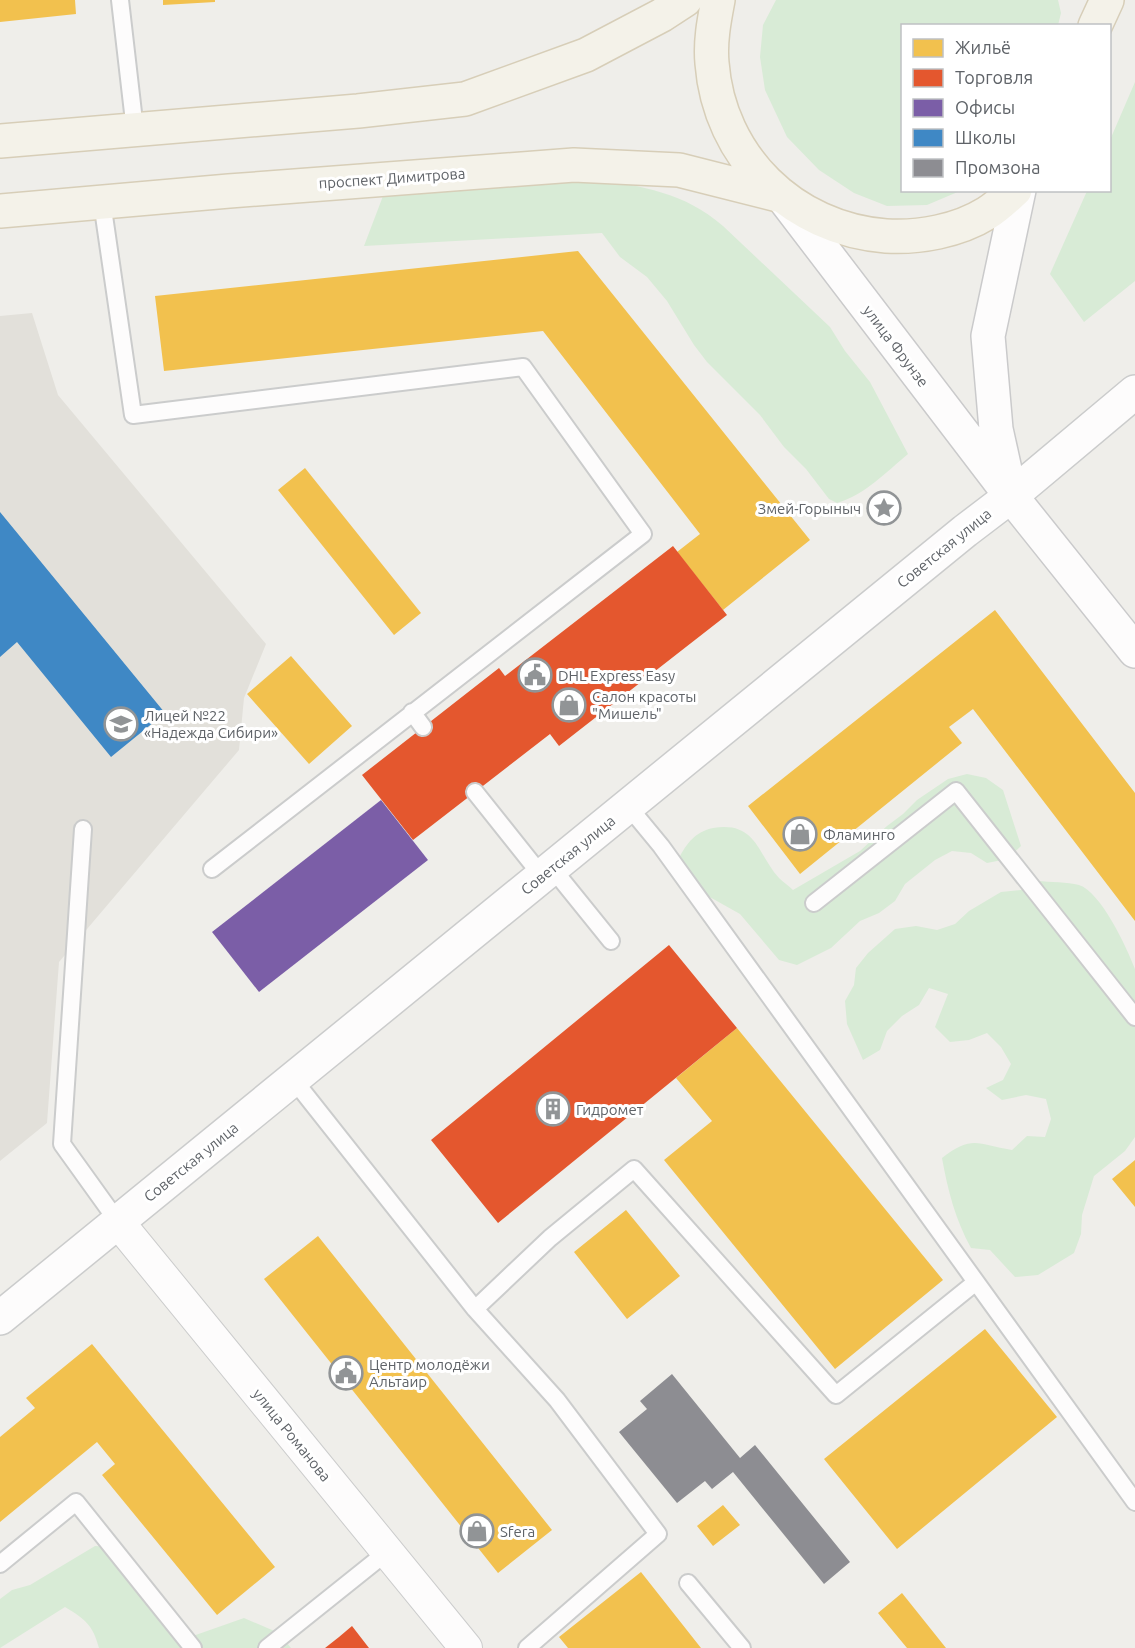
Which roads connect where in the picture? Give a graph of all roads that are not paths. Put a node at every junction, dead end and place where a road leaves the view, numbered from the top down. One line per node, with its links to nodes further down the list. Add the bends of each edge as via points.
1 (120, 0): 8 (lane)
2 (685, 0): 8 (main road, via 586,55 465,99)
3 (718, 0): 12 (main road, via 712,31 716,93 741,150 759,175)
4 (1088, 0): 6 (main road)
5 (1107, 0): 7 (main road)
6 (1087, 24)
7 (1096, 24)
8 (135, 130): 9 (main road)
9 (0, 141)
10 (1014, 192): 12 (main road, via 987,213 958,226 897,237 836,226 808,214)
11 (1017, 192): 16 (street, улица Фрунзе, via 988,336 996,429)
12 (782, 196): 13 (main road, проспект Димитрова, via 679,170 574,165); 16 (street, улица Фрунзе)
13 (102, 202): 14 (main road, проспект Димитрова); 18 (lane, via 133,415 523,367 643,534)
14 (0, 211)
15 (1135, 392): 16 (street, Советская улица)
16 (1011, 496): 17 (street, улица Фрунзе); 21 (street, Советская улица)
17 (1135, 651)
18 (412, 712): 19 (lane); 23 (lane)
19 (423, 727)
20 (475, 792): 24 (lane)
21 (628, 806): 24 (street, Советская улица); 30 (lane, via 661,846)
22 (83, 829): 29 (lane, via 62,1144)
23 (213, 869)
24 (547, 872): 26 (lane); 28 (street, Советская улица)
25 (814, 903): 27 (lane, via 956,791)
26 (611, 941)
27 (1135, 1017)
28 (293, 1079): 29 (street, Советская улица); 31 (lane)
29 (118, 1222): 32 (street, Советская улица); 34 (street, улица Романова)
30 (976, 1282): 31 (lane, via 836,1395 634,1169 550,1238); 33 (lane)
31 (475, 1309): 40 (lane, via 557,1400 658,1533)
32 (0, 1318)
33 (1135, 1502)
34 (387, 1552): 38 (lane); 39 (street, улица Романова)
35 (0, 1564): 37 (lane, via 76,1502)
36 (688, 1583): 41 (lane)
37 (193, 1648)
38 (267, 1648)
39 (466, 1648)
40 (527, 1648)
41 (742, 1648)

